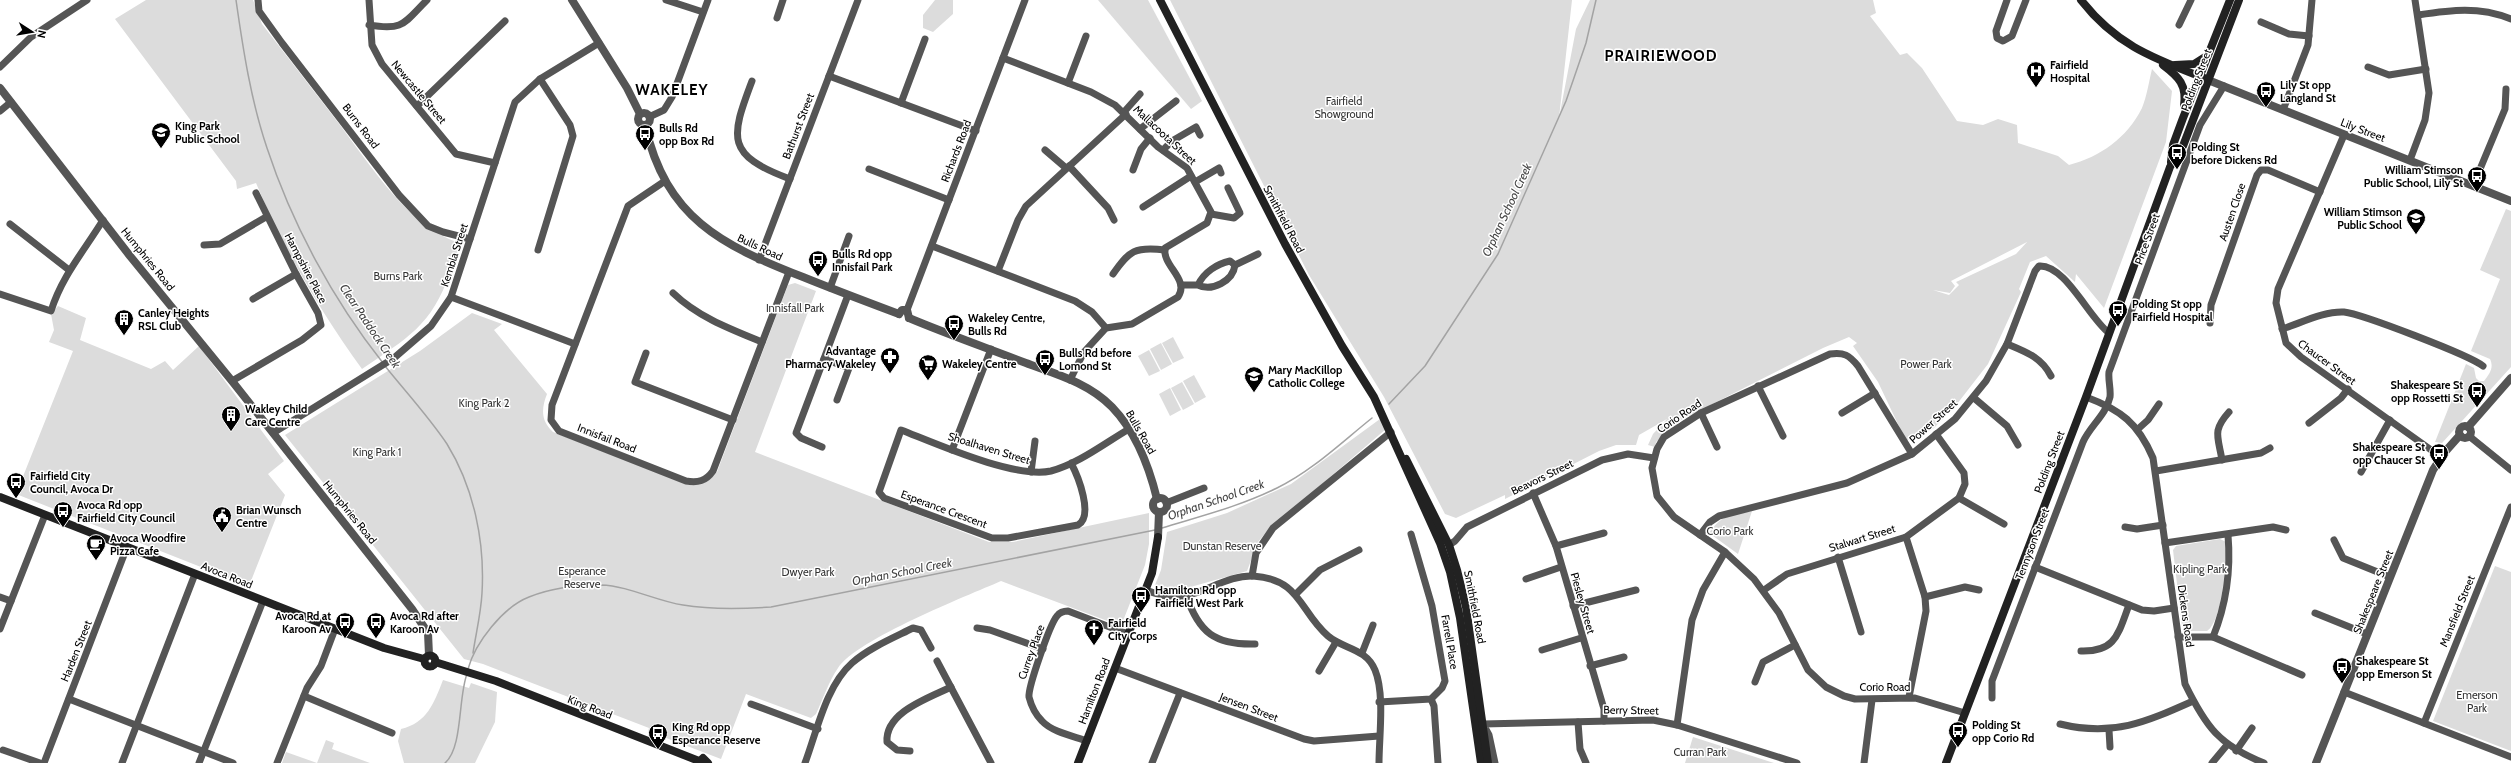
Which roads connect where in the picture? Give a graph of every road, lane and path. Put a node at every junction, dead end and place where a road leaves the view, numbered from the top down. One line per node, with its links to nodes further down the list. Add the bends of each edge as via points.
1 (87, 0): 36 (street, via 31,37)
2 (258, 0): 90 (street, Burns Road, via 259,10 282,43 400,195 428,226)
3 (369, 0): 26 (street, Newcastle Street)
4 (427, 0): 26 (street, via 402,25 390,29)
5 (572, 0): 31 (street)
6 (666, 0): 20 (street)
7 (708, 0): 20 (street)
8 (783, 0): 22 (street)
9 (858, 0): 39 (street, Bathurst Street)
10 (1025, 0): 33 (street, Richards Road)
11 (1160, 0): 144 (main road, Smithfield Road, via 1285,244 1342,346 1374,397)
12 (2007, 0): 13 (street, via 1996,31 1997,38 2003,41 2012,36)
13 (2026, 0)
14 (2081, 0): 34 (main road, via 2119,38)
15 (2191, 0): 27 (street)
16 (2230, 0): 32 (main road, Polding Street)
17 (2239, 0): 42 (main road, Polding Street)
18 (2312, 0): 29 (street)
19 (2415, 0): 21 (street)
20 (703, 12): 57 (street, via 672,97 664,110)
21 (2418, 15): 23 (street, via 2458,9 2481,10); 38 (street)
22 (776, 18)
23 (2511, 19)
24 (506, 21): 52 (street)
25 (2261, 22): 29 (street, via 2289,34)
26 (369, 25): 52 (street, Newcastle Street, via 372,45 382,64)
27 (2179, 25)
28 (1086, 36): 44 (street)
29 (2309, 36): 53 (street, via 2303,62)
30 (925, 39): 51 (street)
31 (599, 43): 41 (street, Kembla Street); 56 (street)
32 (2206, 56): 35 (main road, via 2194,64); 40 (main road, Polding Street)
33 (1003, 58): 44 (street, Mallacoota Street); 61 (street, Richards Road)
34 (2154, 59): 35 (main road); 58 (main road, via 2179,78 2184,85 2186,97)
35 (2170, 65): 40 (main road)
36 (0, 67)
37 (2368, 67): 38 (street, via 2389,75)
38 (2426, 69): 67 (street, via 2428,108)
39 (829, 76): 51 (street); 74 (street, Bathurst Street)
40 (2199, 76): 42 (main road); 58 (main road, Polding Street)
41 (540, 79): 68 (street, Kembla Street, via 515,102); 93 (street, via 570,125 573,136)
42 (2208, 80): 45 (street, Lily Street); 70 (main road, Polding Street, via 2182,146)
43 (752, 81): 74 (street, via 738,121 739,142 745,154 755,164)
44 (1068, 83): 55 (street, Mallacoota Street, via 1103,98)
45 (2224, 86): 53 (street, Lily Street); 134 (street, Price Street, via 2200,125 2138,293 2110,372 2110,396)
46 (0, 88): 50 (street, Humphries Road)
47 (2506, 89): 77 (street, via 2505,109)
48 (1140, 94): 55 (street)
49 (1176, 100): 60 (street)
50 (11, 102): 54 (street); 86 (street, Humphries Road)
51 (901, 103): 61 (street)
52 (417, 106): 68 (street, Newcastle Street, via 456,154)
53 (2284, 110): 63 (street, Lily Street)
54 (0, 111)
55 (1125, 112): 60 (street, Mallacoota Street); 69 (street)
56 (640, 114): 57 (street); 59 (street, via 638,121)
57 (649, 117): 59 (street)
58 (2183, 118): 70 (main road, Polding Street, via 2173,145)
59 (645, 125): 76 (street, Bulls Road, via 650,147)
60 (1140, 129): 64 (street, Mallacoota Street)
61 (976, 131): 81 (street, Richards Road)
62 (1200, 135): 66 (street, via 1194,123)
63 (2344, 135): 67 (street, Lily Street); 79 (street, Chaucer Street)
64 (1150, 138): 66 (street, Mallacoota Street); 72 (street, via 1141,149)
65 (1045, 150): 69 (street)
66 (1163, 150): 75 (street, Mallacoota Street, via 1183,165)
67 (2410, 160): 77 (street, Lily Street)
68 (495, 163): 90 (street, Kembla Street)
69 (1068, 167): 87 (street, via 1108,208); 99 (street, via 1023,211)
70 (2170, 167): 115 (main road, Polding Street)
71 (869, 169): 81 (street)
72 (1133, 170)
73 (1220, 172): 75 (street, via 1219,168)
74 (790, 179): 96 (street, Bathurst Street)
75 (1193, 179): 83 (street); 84 (street, Mallacoota Street)
76 (666, 181): 96 (street, Bulls Road, via 698,221 732,247); 117 (street, Innisfail Road, via 628,206)
77 (2473, 186): 82 (street, Lily Street)
78 (1228, 188): 84 (street, via 1240,213 1234,218)
79 (2320, 192): 112 (street, Austen Close, via 2268,170 2261,170 2257,175 2211,305); 114 (street, Chaucer Street, via 2278,289 2276,303)
80 (256, 193): 85 (street, Hampshire Place)
81 (949, 200): 92 (street, Richards Road)
82 (2511, 201)
83 (1143, 207)
84 (1211, 214): 94 (street, via 1207,223 1168,245)
85 (266, 217): 91 (street, via 220,244); 101 (street, Hampshire Place)
86 (103, 220): 98 (street); 126 (street, Humphries Road)
87 (1114, 220)
88 (10, 224): 98 (street)
89 (849, 236): 105 (street)
90 (470, 239): 109 (street, Kembla Street)
91 (204, 246)
92 (932, 246): 99 (street); 111 (street, Richards Road)
93 (538, 250)
94 (1165, 250): 102 (street, via 1152,248 1132,251); 103 (street)
95 (1258, 254): 97 (street)
96 (759, 260): 100 (street, Bulls Road)
97 (1235, 265): 104 (street, via 1230,261 1225,262 1206,273); 104 (street, via 1231,276 1214,287 1204,288)
98 (69, 270): 107 (street, via 57,290 51,311)
99 (998, 271): 113 (street, via 1080,303)
100 (789, 272): 105 (street, Bulls Road); 116 (street, Innisfail Road)
101 (296, 274): 110 (street); 126 (street, Hampshire Place, via 318,313 321,325 302,340)
102 (1113, 274)
103 (1181, 285): 104 (street); 113 (street, via 1180,294 1176,299 1132,324)
104 (1198, 285)
105 (830, 288): 108 (street, Bulls Road)
106 (673, 293): 116 (street, via 710,319)
107 (0, 294)
108 (848, 295): 111 (street, Bulls Road); 121 (street)
109 (451, 297): 117 (street); 145 (street, Kembla Street, via 431,326 394,358)
110 (253, 299)
111 (905, 314): 119 (street, Bulls Road)
112 (2210, 323)
113 (1106, 328): 125 (street, via 1084,352)
114 (2282, 329): 122 (street, via 2330,313 2344,312); 128 (street, Chaucer Street, via 2289,348)
115 (2110, 333): 118 (street, Power Street, via 2098,323 2060,274 2050,267 2041,266 2035,272); 130 (main road, Polding Street)
116 (762, 342): 138 (street, Innisfail Road)
117 (575, 344): 138 (street, Innisfail Road, via 550,412 551,420 559,431 694,482 706,478 713,471)
118 (2007, 344): 123 (street, via 2035,356); 131 (street, Power Street, via 1991,375)
119 (991, 349): 125 (street, Bulls Road); 156 (street)
120 (646, 354): 138 (street, via 635,382)
121 (824, 359): 132 (street, via 849,368); 154 (street, via 796,434)
122 (2483, 366)
123 (2051, 376)
124 (2511, 378): 141 (street)
125 (1070, 380): 142 (street, Bulls Road, via 1100,396 1112,406)
126 (232, 381): 145 (street, Humphries Road)
127 (1758, 386): 129 (street, Corio Road, via 1830,354 1841,353 1851,357); 136 (street, Corio Road); 148 (street)
128 (2348, 390): 139 (street, Chaucer Street); 140 (street)
129 (1875, 394): 137 (street); 157 (street, Corio Road)
130 (2086, 396): 134 (street, Dickens Road); 256 (main road, Polding Street)
131 (1974, 398): 146 (street, Power Street); 152 (street, via 2005,423 2016,437)
132 (836, 400)
133 (2159, 404): 143 (street)
134 (2107, 405): 143 (street, Dickens Road); 196 (street, Tennyson Street, via 2103,414 2089,430)
135 (2230, 412): 160 (street, via 2218,424)
136 (1701, 413): 153 (street); 159 (street, Corio Road, via 1664,437)
137 (1842, 413)
138 (733, 420)
139 (2390, 420): 158 (street, Chaucer Street); 165 (street)
140 (2309, 423)
141 (2468, 427): 147 (street, via 2461,428); 149 (street, via 2471,431)
142 (1129, 429): 161 (street, Shoalhaven Street); 171 (street, Bulls Road, via 1150,470)
143 (2138, 429): 163 (street, Dickens Road, via 2148,446)
144 (1391, 432): 151 (main road, Smithfield Road); 198 (street, via 1273,528 1256,553)
145 (273, 433): 234 (street, Humphries Road, via 420,620 428,633)
146 (1936, 434): 157 (street, Power Street); 170 (street, via 1964,473 1965,484)
147 (2460, 435): 149 (street, via 2465,438); 158 (street, Shakespeare Street)
148 (1783, 436)
149 (2469, 436): 162 (street)
150 (1035, 441): 164 (street)
151 (1397, 443): 172 (main road, Smithfield Road); 189 (main road, Smithfield Road)
152 (2018, 445)
153 (1717, 446)
154 (822, 447)
155 (2270, 448): 160 (street, via 2261,453)
156 (952, 450): 164 (street, Shoalhaven Street); 168 (street, Shoalhaven Street, via 901,430 880,487)
157 (1912, 454): 183 (street, Power Street, via 1846,483 1719,516 1710,522)
158 (2441, 457): 199 (street, Shakespeare Street, via 2433,470)
159 (1654, 458): 167 (street, Beavors Street, via 1635,454 1613,457); 183 (street, Corio Road, via 1651,473 1660,502 1674,517)
160 (2222, 460): 163 (street)
161 (1071, 463): 164 (street, Shoalhaven Street, via 1051,470); 168 (street, Esperance Crescent, via 1079,482 1086,512 1084,520 1078,525 1014,537 983,536 884,498)
162 (2511, 470)
163 (2156, 471): 178 (street, Dickens Road)
164 (1030, 472)
165 (2361, 472)
166 (1204, 488): 173 (street)
167 (1532, 493): 189 (street, Beavors Street, via 1467,527 1455,542); 190 (street, Piesley Street)
168 (880, 494)
169 (0, 497): 176 (main road, Avoca Road)
170 (1959, 498): 177 (street); 186 (street, Stalwart Street)
171 (1157, 499): 173 (street, via 1164,499); 175 (street, via 1153,506)
172 (1420, 501): 189 (main road, via 1431,515 1445,543); 215 (main road, Smithfield Road, via 1444,554)
173 (1166, 503): 175 (street, via 1165,509)
174 (2511, 506): 259 (street, Mansfield Street)
175 (1159, 512): 185 (street, Hamilton Road)
176 (45, 515): 191 (main road, Avoca Road); 209 (street)
177 (2004, 524)
178 (2163, 525): 179 (street, via 2137,529); 188 (street, Dickens Road)
179 (2125, 527)
180 (2286, 530): 184 (street, via 2273,527)
181 (1604, 532): 190 (street)
182 (1411, 534): 251 (street, Farrell Place, via 1432,606 1445,672 1442,688)
183 (1700, 535): 193 (street, Corio Road)
184 (2228, 535): 188 (street); 224 (street, via 2227,584)
185 (1158, 537): 201 (main road, Hamilton Road, via 1156,557)
186 (1906, 537): 194 (street, Stalwart Street); 208 (street)
187 (2334, 540): 199 (street, via 2343,558)
188 (2165, 544): 213 (street, Dickens Road)
189 (1449, 545): 215 (main road, via 1447,551 1461,599); 260 (main road, Smithfield Road, via 1466,607)
190 (1556, 546): 195 (street, Piesley Street)
191 (128, 547): 197 (main road, Avoca Road); 250 (street, Harden Street)
192 (1359, 550): 205 (street, via 1320,570)
193 (1725, 552): 203 (street, Corio Road); 263 (street, via 1703,590 1692,620)
194 (1838, 557): 203 (street, Stalwart Street, via 1787,574); 220 (street)
195 (1561, 567): 200 (street); 212 (street, Piesley Street)
196 (2035, 567): 211 (street); 249 (street, Tennyson Street, via 1992,682)
197 (196, 574): 210 (main road, Avoca Road); 262 (street)
198 (1252, 576): 205 (street, via 1276,581); 206 (street, via 1236,578)
199 (2390, 577): 222 (street, Shakespeare Street)
200 (1526, 579)
201 (1145, 590): 206 (street, via 1168,597); 221 (main road, Hamilton Road)
202 (1636, 590): 212 (street)
203 (1764, 590): 228 (street, Corio Road, via 1779,612)
204 (1979, 590): 208 (street, via 1965,587)
205 (1296, 594): 226 (street, via 1318,627)
206 (1186, 595): 227 (street, via 1193,615 1205,631 1240,645)
207 (0, 597): 209 (street)
208 (1925, 598): 248 (street, via 1925,619)
209 (11, 601): 218 (street)
210 (263, 601): 219 (main road, Avoca Road); 275 (street)
211 (2129, 605): 213 (street, via 2154,611); 232 (street, via 2118,633 2110,645 2095,652)
212 (1573, 606): 225 (street, Piesley Street)
213 (2174, 608): 223 (street, Dickens Road)
214 (2315, 613): 222 (street)
215 (1460, 618): 241 (main road, Smithfield Road)
216 (1373, 626): 233 (street)
217 (977, 628): 230 (street, via 990,630)
218 (0, 629)
219 (335, 630): 234 (main road, Avoca Road, via 384,648); 247 (street, via 321,666)
220 (1861, 632)
221 (1128, 634): 230 (street, Currey Place, via 1062,612 1056,618); 238 (main road, Hamilton Road)
222 (2367, 634): 245 (street, Shakespeare Street)
223 (2178, 637): 224 (street); 253 (street, Dickens Road, via 2185,684)
224 (2213, 637): 242 (street)
225 (1581, 638): 231 (street); 237 (street, Piesley Street)
226 (1336, 642): 233 (street); 239 (street)
227 (1255, 644)
228 (1795, 645): 243 (street, via 1763,662); 252 (street, Corio Road, via 1808,670 1826,687 1844,696)
229 (931, 648): 265 (street, via 921,630 916,627 864,654 848,667 836,685)
230 (1043, 649): 269 (street, Currey Place, via 1030,688 1032,706 1041,721 1048,726)
231 (1542, 650)
232 (2081, 651)
233 (1362, 653): 254 (street, via 1375,668 1379,681)
234 (427, 657): 240 (main road, Avoca Road, via 425,663 430,666 435,662)
235 (1624, 657): 237 (street)
236 (937, 661): 244 (street)
237 (1590, 666): 257 (street, Piesley Street, via 1604,710)
238 (1115, 668): 246 (street, Jensen Street); 269 (main road, Hamilton Road)
239 (1319, 671)
240 (474, 673): 277 (main road, King Road)
241 (1468, 674): 260 (main road, via 1473,687 1478,719); 291 (main road, Smithfield Road)
242 (2302, 675)
243 (1755, 682)
244 (951, 687): 273 (street, via 902,713 894,721 887,742 897,750); 286 (street)
245 (2344, 692): 259 (street); 301 (street, Shakespeare Street)
246 (1180, 693): 268 (street, Jensen Street, via 1314,741); 288 (street)
247 (304, 696): 267 (street); 283 (street)
248 (1909, 697): 252 (street, Corio Road); 256 (street, Corio Road, via 1934,702)
249 (1992, 698)
250 (69, 699): 262 (street); 279 (street, Harden Street)
251 (1431, 699): 254 (street); 290 (street, via 1434,706)
252 (1872, 700): 297 (street)
253 (2193, 701): 266 (street, via 2137,725); 270 (street, Dickens Road, via 2201,716)
254 (1379, 702): 268 (street)
255 (751, 704): 265 (street)
256 (1965, 713): 298 (main road, Polding Street)
257 (1604, 720): 258 (street, Berry Street); 263 (street, Berry Street, via 1653,720)
258 (1578, 722): 260 (street, Berry Street); 295 (street, via 1580,749)
259 (2424, 723): 276 (street)
260 (1483, 724): 292 (main road, via 1480,730); 293 (main road, Smithfield Road); 294 (street, via 1489,734)
261 (2060, 724): 266 (street)
262 (137, 725): 275 (street); 280 (street)
263 (1677, 725): 296 (street, Berry Street)
264 (2252, 728): 274 (street)
265 (818, 729): 285 (street)
266 (2109, 730): 271 (street)
267 (392, 733)
268 (1379, 736): 289 (street)
269 (1087, 741): 287 (main road, Hamilton Road)
270 (2227, 745): 274 (street, Dickens Road); 299 (street)
271 (2110, 747)
272 (3, 750): 278 (street)
273 (910, 751)
274 (2236, 751): 300 (street, Dickens Road)
275 (204, 752): 281 (street); 282 (street)
276 (2511, 757)
277 (698, 762): 284 (main road, King Road, via 703,758)
278 (40, 763)
279 (44, 763)
280 (122, 763)
281 (199, 763)
282 (233, 763)
283 (277, 763)
284 (708, 763)
285 (805, 763)
286 (990, 763)
287 (1078, 763)
288 (1152, 763)
289 (1378, 763)
290 (1438, 763)
291 (1481, 763)
292 (1484, 763)
293 (1488, 763)
294 (1495, 763)
295 (1586, 763)
296 (1797, 763)
297 (1864, 763)
298 (1946, 763)
299 (2212, 763)
300 (2264, 763)
301 (2316, 763)

